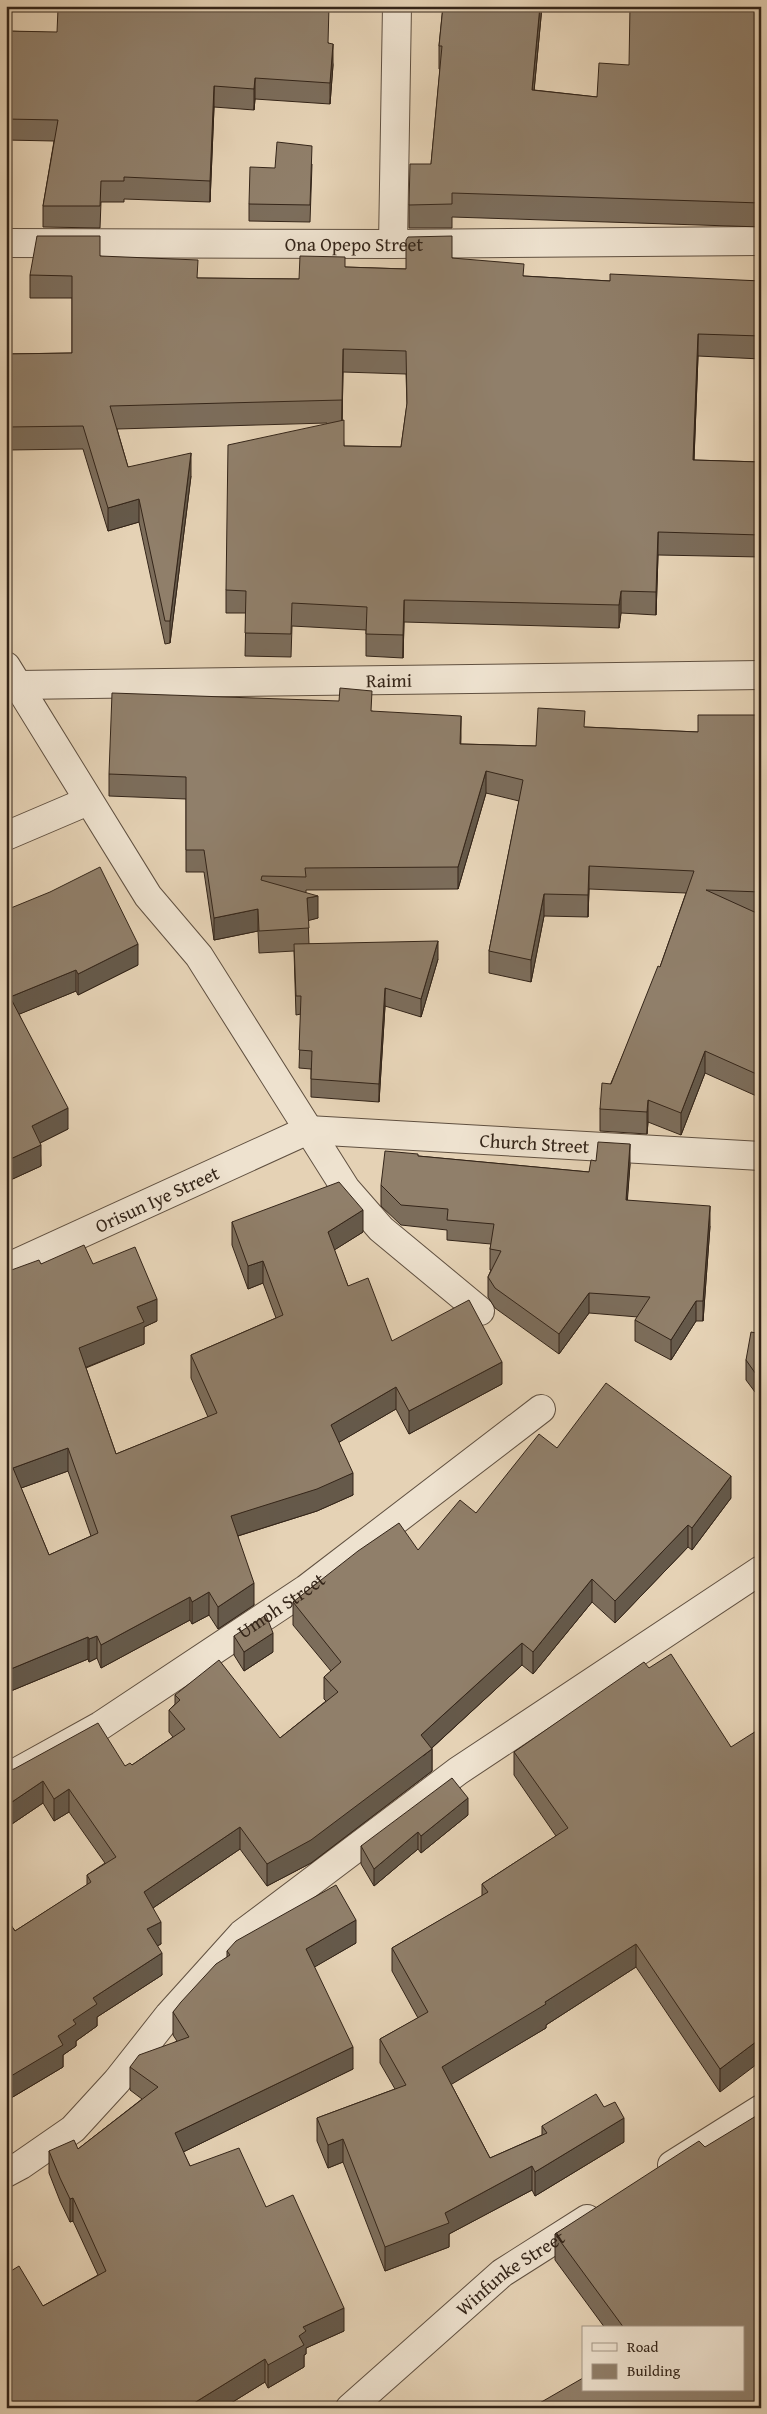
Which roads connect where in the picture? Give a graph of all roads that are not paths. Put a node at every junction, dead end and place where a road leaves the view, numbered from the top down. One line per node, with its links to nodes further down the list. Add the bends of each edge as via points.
1 (397, 6): 4 (street)
2 (761, 241): 4 (street, Ona Opepo Street)
3 (6, 243): 4 (street, Ona Opepo Street)
4 (393, 244)
5 (12, 675): 6 (street, Raimi); 7 (street)
6 (761, 675)
7 (88, 801): 8 (street); 9 (street, via 148,896 200,956)
8 (6, 836)
9 (308, 1130): 10 (street, Church Street); 11 (street, Orisun Iye Street); 12 (street, via 346,1189 381,1228)
10 (761, 1156)
11 (6, 1268)
12 (480, 1311)
13 (541, 1409): 15 (street, Umoh Street, via 306,1589 100,1726)
14 (761, 1570): 17 (street, via 458,1771 242,1934 72,2129)
15 (6, 1778)
16 (761, 2109): 18 (street)
17 (6, 2173)
18 (652, 2178)
19 (610, 2204): 20 (street, Winfunke Street, via 502,2273)
20 (350, 2408)

